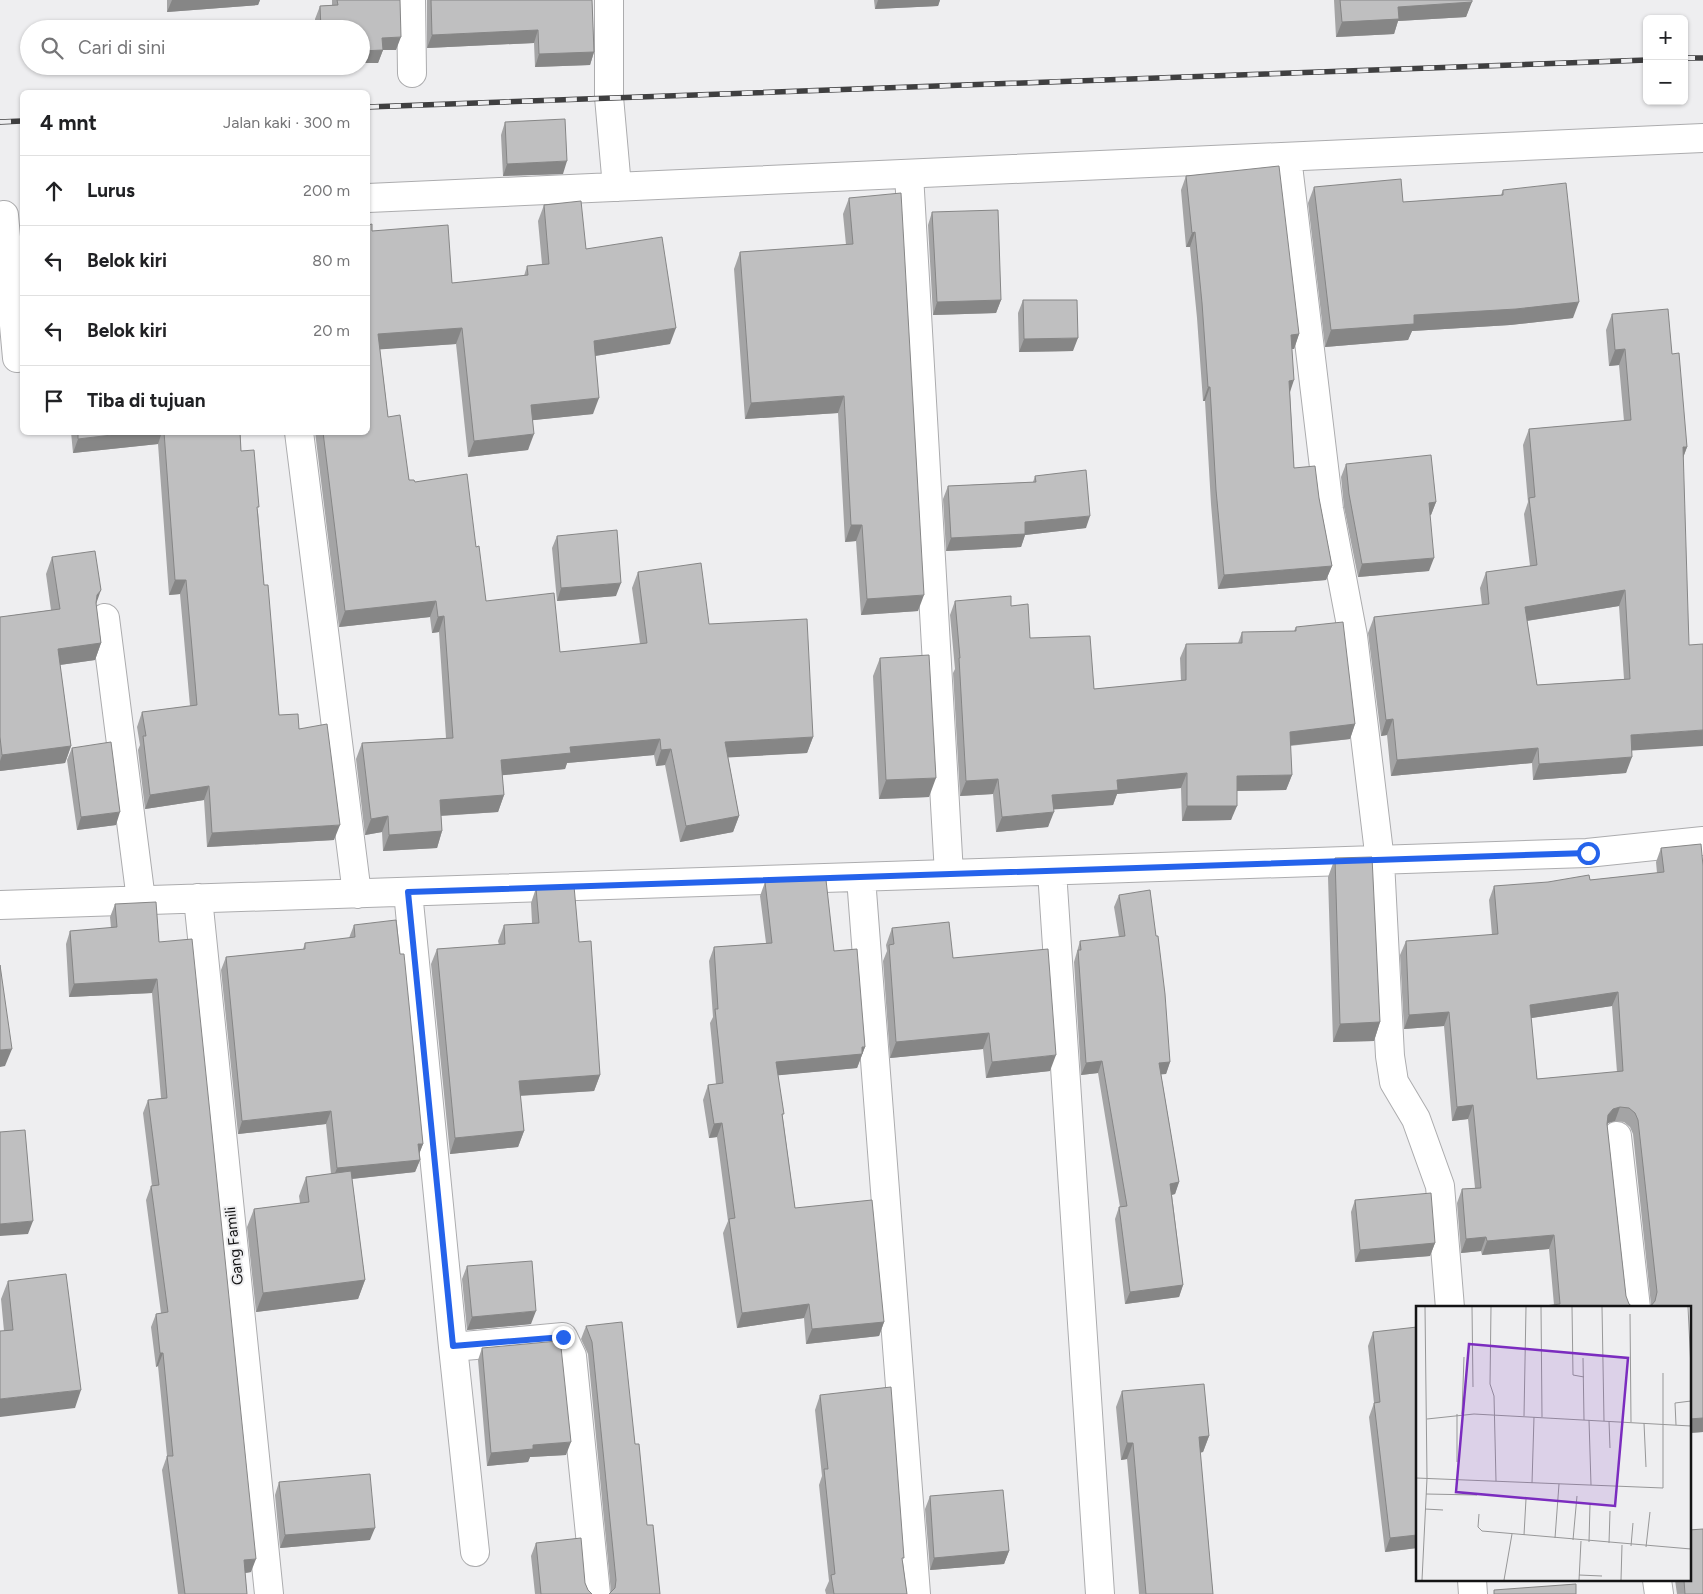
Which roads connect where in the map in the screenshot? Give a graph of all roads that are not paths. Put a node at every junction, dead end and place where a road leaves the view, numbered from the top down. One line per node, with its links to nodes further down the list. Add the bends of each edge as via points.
1 (411, 0): 3 (street)
2 (609, 0): 7 (street, via 609,97)
3 (412, 73)
4 (1703, 138): 5 (street)
5 (1287, 157): 6 (street); 14 (street, via 1329,509 1354,636)
6 (909, 174): 7 (street); 16 (street)
7 (617, 187): 8 (street)
8 (370, 198)
9 (9, 214): 10 (street)
10 (17, 358)
11 (299, 435): 19 (street)
12 (105, 618): 21 (street)
13 (1703, 841): 14 (street, via 1588,853)
14 (1380, 861): 15 (street); 24 (street, via 1394,1082 1416,1119 1440,1186)
15 (1052, 871): 16 (street); 31 (street)
16 (949, 874): 17 (street)
17 (861, 878): 18 (street); 30 (street)
18 (408, 892): 19 (street); 26 (street)
19 (357, 894): 20 (street)
20 (198, 898): 21 (street); 28 (street, Gang Famili)
21 (141, 900): 22 (street)
22 (0, 905)
23 (1617, 1136): 25 (street)
24 (1450, 1306)
25 (1636, 1306)
26 (453, 1346): 27 (street); 29 (street, via 563,1337 572,1356)
27 (475, 1552)
28 (269, 1594)
29 (596, 1594)
30 (916, 1594)
31 (1100, 1594)

